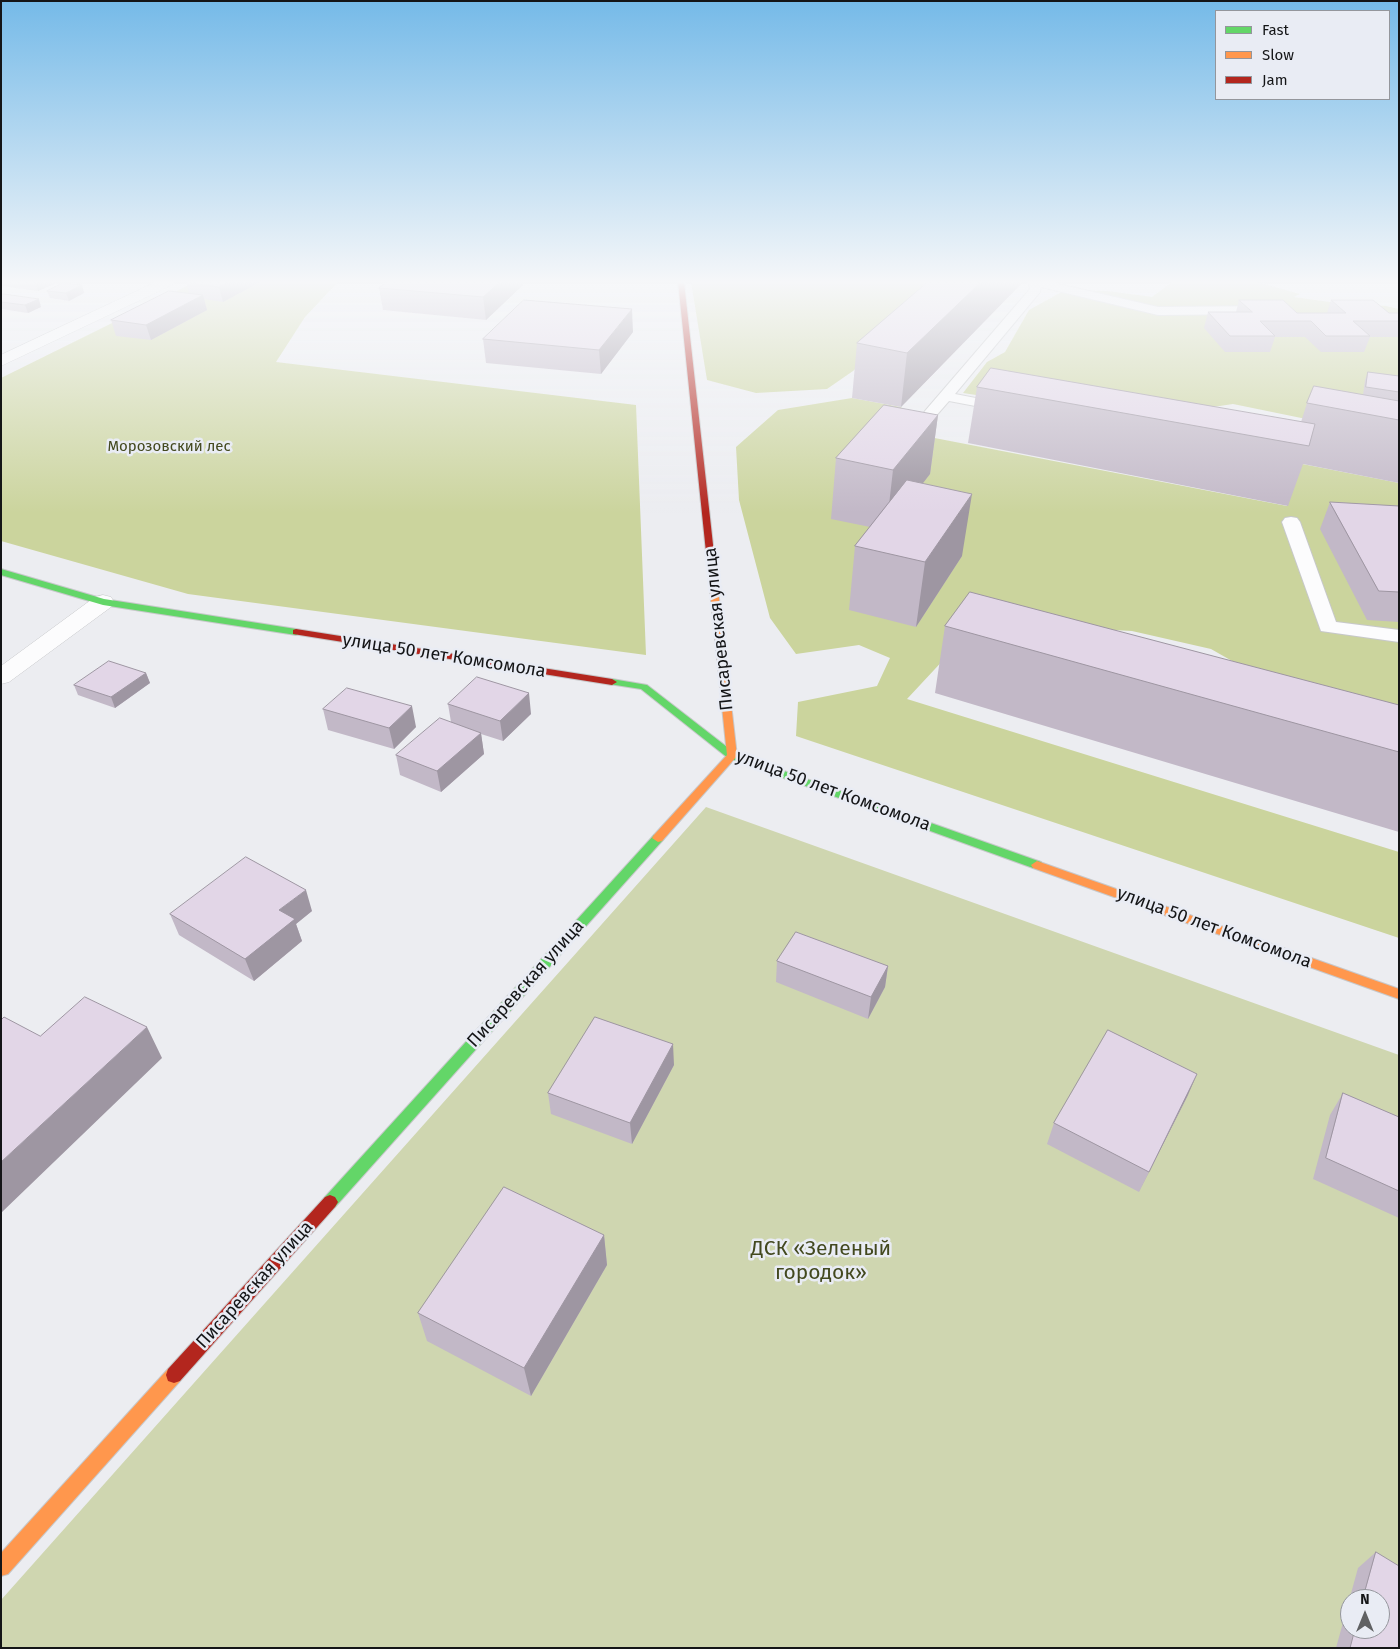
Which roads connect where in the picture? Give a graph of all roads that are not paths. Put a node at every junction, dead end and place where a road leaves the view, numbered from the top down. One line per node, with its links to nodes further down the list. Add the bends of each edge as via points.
1 (689, 359): 11 (street, Писаревская улица)
2 (977, 359): 3 (lane)
3 (945, 396): 4 (lane); 5 (lane)
4 (1019, 410)
5 (930, 414)
6 (1291, 522): 9 (lane, via 1328,627)
7 (1, 572): 8 (street, улица 50 лет Комсомола)
8 (103, 602): 10 (street); 11 (street, улица 50 лет Комсомола, via 644,687)
9 (1399, 636)
10 (1, 677)
11 (732, 756): 12 (street, улица 50 лет Комсомола); 13 (street, Писаревская улица)
12 (1399, 994)
13 (1, 1567)

